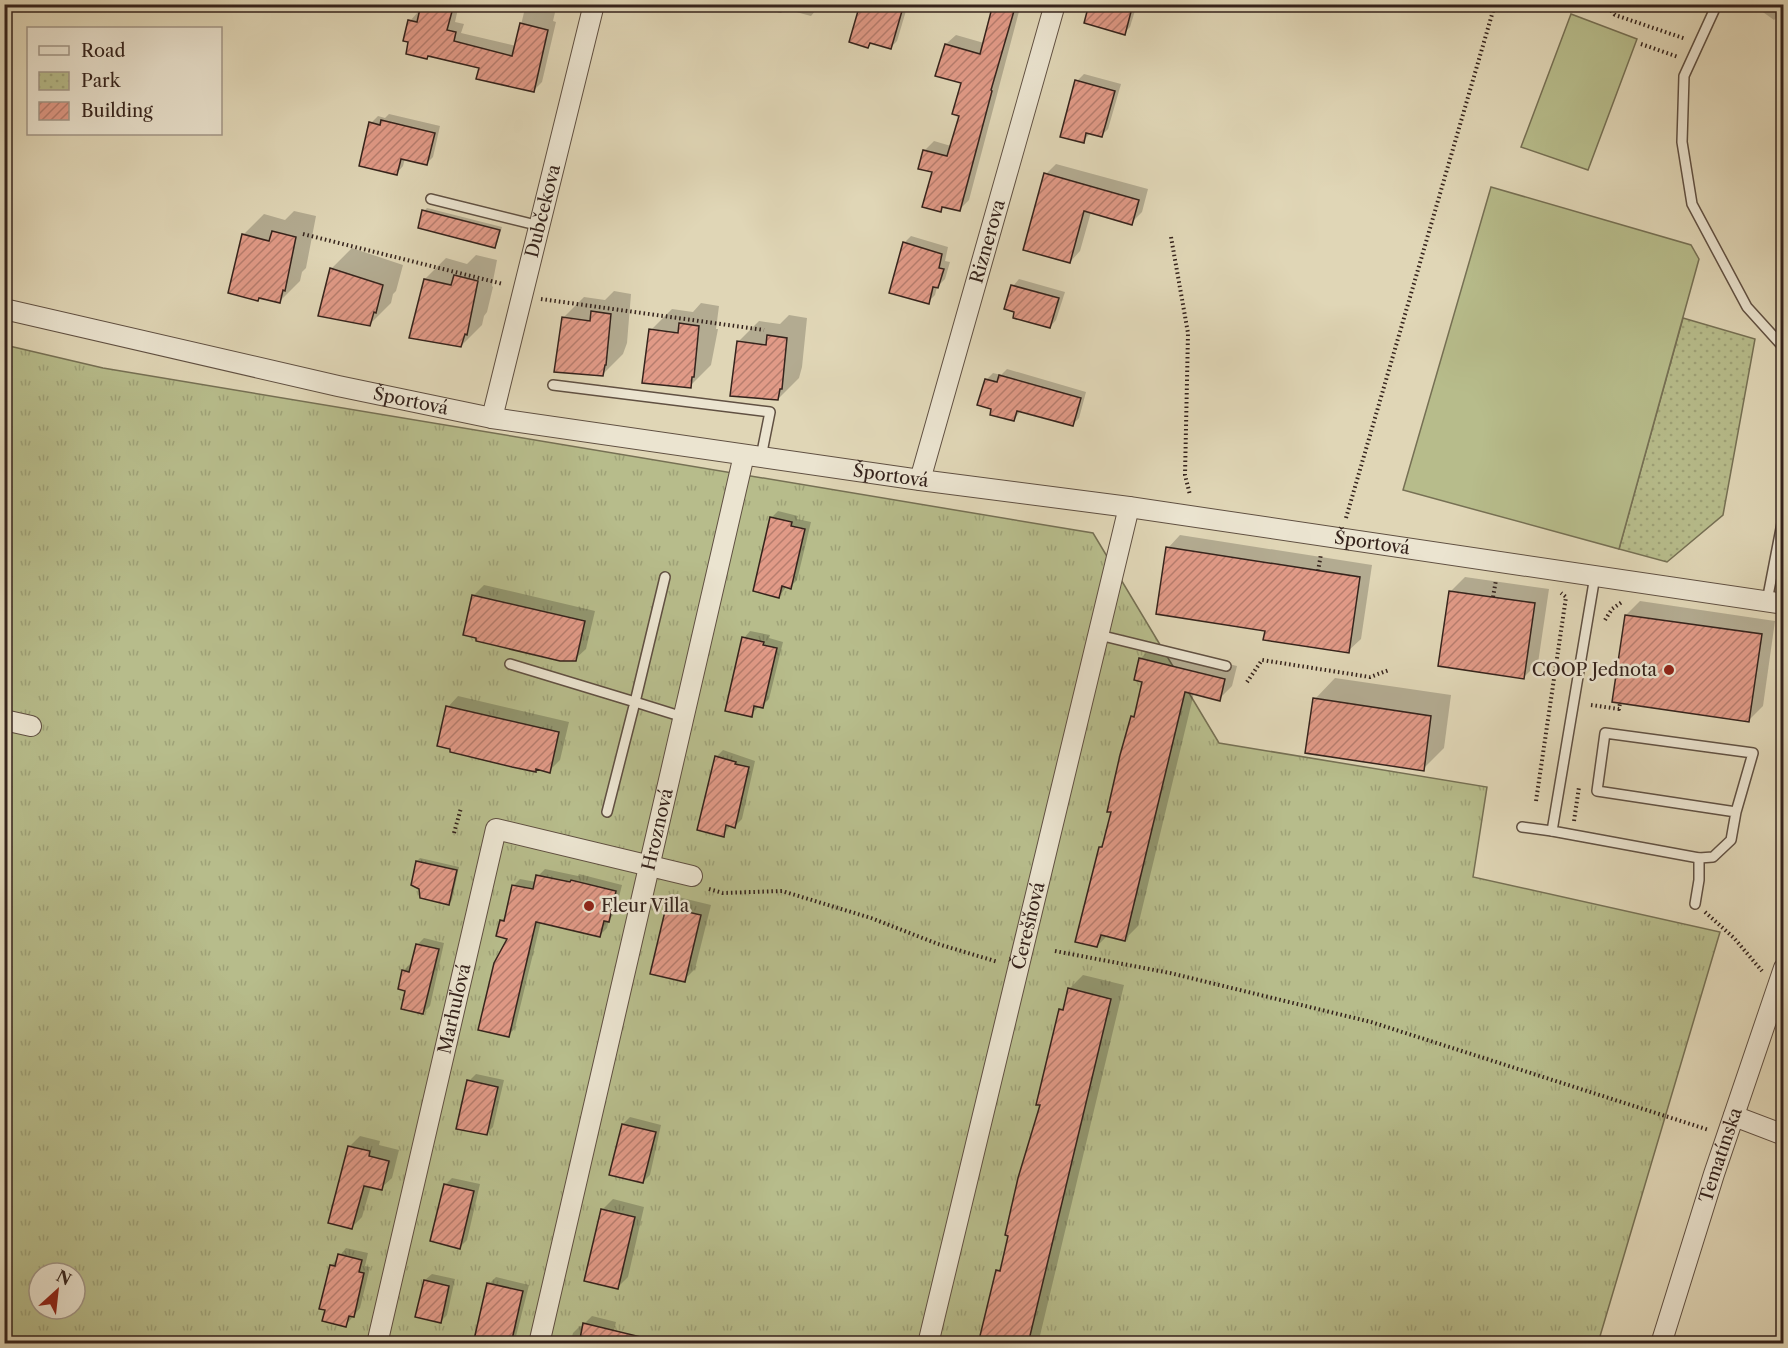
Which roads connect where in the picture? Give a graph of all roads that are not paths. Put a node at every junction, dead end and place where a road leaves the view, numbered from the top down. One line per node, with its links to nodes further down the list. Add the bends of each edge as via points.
1 (594, 4): 5 (street, Dubčekova)
2 (1055, 4): 11 (street, Riznerova)
3 (1716, 4): 7 (lane, via 1684,76 1682,142 1692,204 1747,308)
4 (431, 199): 5 (lane)
5 (540, 226): 9 (street, Dubčekova)
6 (4, 309): 9 (street, Športová, via 338,387)
7 (1784, 348)
8 (553, 385): 10 (lane, via 770,412)
9 (492, 418): 10 (street, Športová)
10 (752, 456): 11 (street, Športová); 21 (street, Hroznová)
11 (920, 480): 12 (street, Športová)
12 (1129, 507): 14 (street, Športová); 17 (street, Čerešňová)
13 (1784, 513): 16 (lane)
14 (1595, 576): 16 (street, Športová); 27 (lane)
15 (665, 577): 20 (lane)
16 (1775, 603)
17 (1099, 635): 19 (lane); 37 (street, Čerešňová)
18 (510, 664): 20 (lane)
19 (1226, 666)
20 (635, 702): 21 (lane); 24 (lane)
21 (683, 717): 29 (street, Hroznová)
22 (4, 720): 23 (street)
23 (31, 726)
24 (607, 812)
25 (1736, 812): 25 (lane, via 1597,791 1605,733 1753,753); 28 (lane, via 1731,840 1713,857)
26 (1522, 827): 27 (lane)
27 (1552, 831): 28 (lane)
28 (1699, 858): 31 (lane)
29 (649, 866): 30 (street); 35 (street, Marhuľová, via 496,829); 36 (street, Hroznová)
30 (696, 882)
31 (1695, 904)
32 (1784, 968): 33 (street, Tematínska, via 1773,1010)
33 (1734, 1116): 34 (street); 38 (street, Tematínska)
34 (1784, 1135)
35 (377, 1344)
36 (539, 1344)
37 (928, 1344)
38 (1661, 1344)

